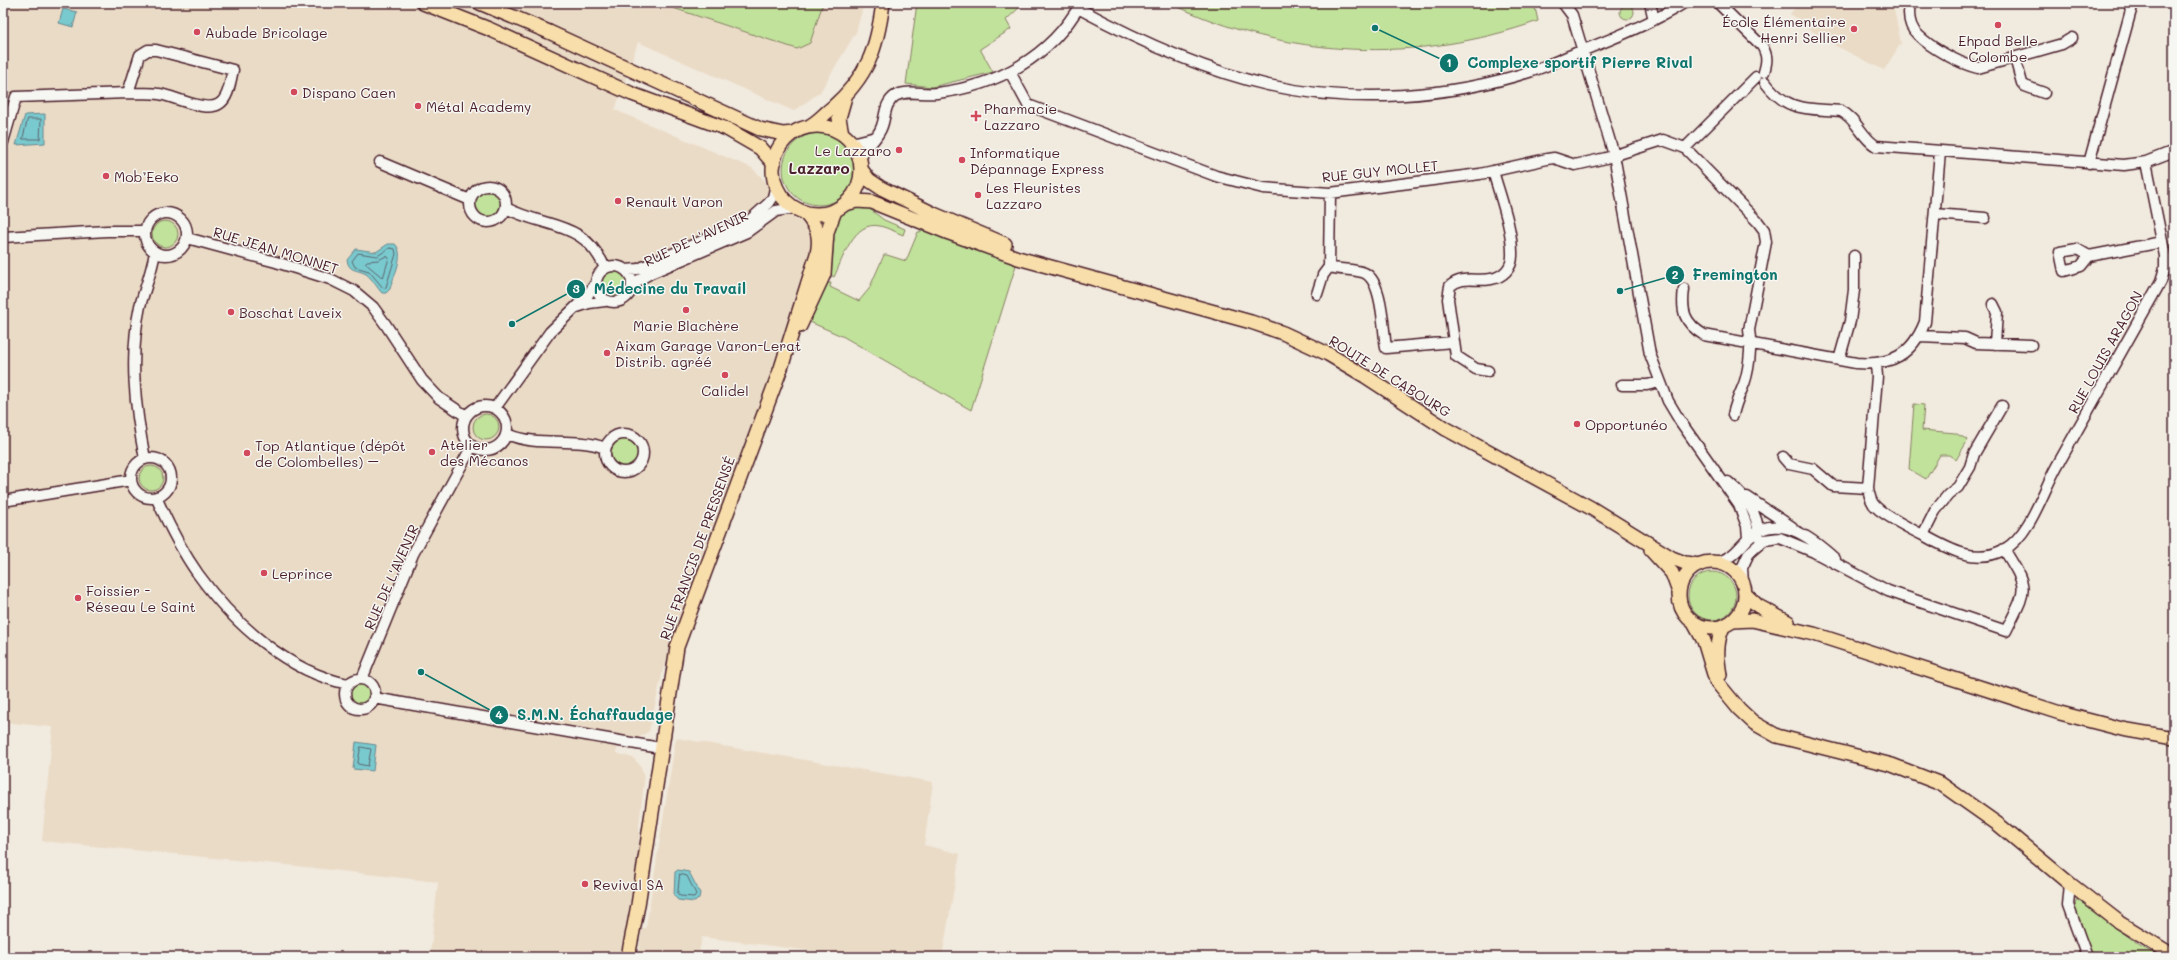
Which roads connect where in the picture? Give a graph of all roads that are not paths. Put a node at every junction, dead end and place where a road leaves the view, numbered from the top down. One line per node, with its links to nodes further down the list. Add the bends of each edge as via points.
1 (423, 3): 32 (main road, via 489,29 650,101 727,129 760,148)
2 (480, 3): 21 (main road, via 760,129 783,134)
3 (883, 3): 19 (main road, via 877,38 869,62)
4 (1564, 3): 13 (street, via 1572,15)
5 (1650, 3): 11 (street)
6 (1684, 3): 11 (street)
7 (1718, 3): 16 (street, via 1762,46 1767,61)
8 (1910, 3): 14 (street, via 1910,23 1917,35 1953,59 1978,68)
9 (2133, 3): 31 (street)
10 (1079, 5): 13 (street, via 1172,53 1268,85 1318,93 1368,96 1450,90 1532,71); 15 (street, via 1071,20 1044,50)
11 (1654, 20): 13 (street)
12 (2072, 38): 14 (street, via 2062,44)
13 (1583, 51): 28 (street)
14 (2015, 58): 18 (street, via 2022,83)
15 (1010, 72): 23 (street, via 972,87 935,93 908,92 896,96 886,106 882,126); 36 (street, RUE GUY MOLLET, via 1028,105 1136,146 1216,176 1263,188)
16 (1760, 75): 25 (street); 27 (street, via 1758,82 1765,82 1772,92 1789,105 1848,114 1869,142 1876,146)
17 (128, 93): 17 (street, via 140,55 148,50 233,70 226,96 219,104 212,106 201,106 160,94); 24 (street, via 16,97)
18 (2044, 93)
19 (846, 95): 20 (main road, via 816,123); 22 (main road, via 839,118)
20 (808, 127): 21 (main road); 22 (main road, via 826,127)
21 (794, 133): 32 (main road, via 780,146)
22 (846, 137): 23 (street, via 856,142); 33 (main road)
23 (876, 137): 33 (street)
24 (3, 142)
25 (1685, 148): 28 (street, RUE GUY MOLLET, via 1663,140); 63 (street, via 1764,230 1766,242 1749,330)
26 (2174, 151): 30 (street)
27 (1940, 152): 31 (street); 41 (street)
28 (1614, 155): 34 (street, RUE GUY MOLLET, via 1575,165 1554,158); 70 (street, via 1638,300 1650,354)
29 (380, 162): 37 (street)
30 (2146, 162): 31 (street, via 2124,165); 46 (street, RUE LOUIS ARAGON)
31 (2089, 163)
32 (774, 164): 35 (main road)
33 (861, 164): 39 (main road, via 857,189); 53 (main road, via 869,180 895,195 975,232)
34 (1493, 172): 36 (street, RUE GUY MOLLET); 62 (street, via 1512,257 1506,272 1492,279 1458,280 1450,286 1448,299)
35 (776, 184): 40 (main road, via 781,196); 52 (street, RUE DE L'AVENIR, via 769,203 750,220 638,269)
36 (1330, 193): 50 (street)
37 (470, 200): 38 (street, via 477,189 494,187 503,193); 38 (street, via 470,211 477,220 483,222 489,223 499,219)
38 (506, 208): 51 (street, via 577,233 595,249)
39 (840, 208): 40 (main road, via 820,214); 53 (main road, via 857,201 872,202 1018,258); 68 (main road, via 829,223 826,260 820,285)
40 (800, 211): 55 (street, RUE DE L'AVENIR, via 776,211 747,232 651,273); 68 (main road, via 818,231 819,243)
41 (1935, 214): 42 (street); 61 (street, via 1926,322)
42 (1985, 218)
43 (145, 231): 44 (street); 45 (street, via 154,217 170,213 184,222); 47 (street, via 145,239)
44 (3, 237)
45 (187, 238): 47 (street, via 184,246 171,256); 75 (street, RUE JEAN MONNET, via 330,279 354,291 372,307 386,325 422,380 439,398)
46 (2162, 242): 49 (street); 93 (street, RUE LOUIS ARAGON, via 2165,268 2161,281 2053,473 2026,527 2015,542)
47 (155, 252): 80 (street, via 140,306 134,367 136,413)
48 (1854, 256): 66 (street, via 1854,290 1850,321)
49 (2089, 256)
50 (1329, 267): 57 (street, via 1323,275); 62 (street, via 1363,272 1373,277 1379,294 1386,348)
51 (604, 268): 52 (street, via 619,267); 54 (street)
52 (626, 270): 55 (street, via 631,278)
53 (1080, 275): 91 (main road, ROUTE DE CABOURG, via 1251,322 1290,336 1366,376 1446,429 1591,508)
54 (595, 284): 58 (street, via 600,297); 60 (street)
55 (632, 288): 58 (street, via 622,301)
56 (1684, 289): 63 (street, via 1682,304 1692,327 1704,334)
57 (1317, 294)
58 (605, 301): 60 (street, via 589,303)
59 (1993, 304): 64 (street, via 1997,312)
60 (574, 309): 73 (street, via 550,332)
61 (1920, 336): 64 (street, via 1965,338 1976,343); 67 (street, via 1909,350)
62 (1453, 342): 69 (street, via 1456,356 1476,369)
63 (1751, 343): 66 (street); 74 (street, via 1743,387)
64 (1995, 344): 65 (street)
65 (2030, 345)
66 (1839, 360): 67 (street)
67 (1876, 365): 83 (street)
68 (781, 368): 107 (main road, RUE FRANCIS DE PRESSENSÉ, via 683,626 671,675)
69 (1488, 371)
70 (1660, 382): 71 (street); 81 (street, via 1680,422)
71 (1626, 388)
72 (2002, 406): 89 (street, via 1958,487 1935,511)
73 (495, 408): 75 (street, via 484,405 476,407); 76 (street, via 506,419)
74 (1733, 415)
75 (466, 416): 77 (street, via 463,432 466,441)
76 (506, 434): 77 (street, via 499,446 492,450); 78 (street, via 529,442 586,442)
77 (472, 446): 102 (street, RUE DE L'AVENIR, via 413,554)
78 (605, 448)
79 (1783, 457): 83 (street, via 1789,464 1814,469 1833,486)
80 (145, 459): 82 (street, via 133,469); 85 (street, via 157,459 169,471 170,484)
81 (1719, 475): 84 (street); 90 (street, via 1744,514)
82 (131, 480): 85 (street, via 137,492 143,496); 86 (street)
83 (1868, 488): 89 (street, via 1869,496 1876,507)
84 (1737, 490): 87 (street); 88 (street, via 1753,509)
85 (156, 497): 103 (street, via 178,542 198,574 237,618 271,647 298,665 327,679)
86 (3, 501)
87 (1795, 529): 88 (street, via 1772,527); 96 (street, via 1822,547)
88 (1759, 531): 90 (street); 92 (street)
89 (1923, 535): 93 (street, via 1966,555 1977,556)
90 (1748, 538): 94 (street, via 1730,557)
91 (1642, 540): 95 (main road, via 1679,561); 98 (main road, via 1670,570)
92 (1758, 543): 96 (street, via 1769,538 1780,538); 97 (street, via 1749,553 1742,568)
93 (2004, 549): 96 (street, via 2021,577 2024,589 2006,631 1888,591)
94 (1716, 562): 95 (main road); 97 (main road, via 1733,569)
95 (1699, 565): 98 (main road, via 1684,579)
96 (1844, 567)
97 (1744, 590): 100 (main road, via 1741,612); 101 (main road, via 1778,618)
98 (1680, 594): 99 (main road, via 1682,609)
99 (1694, 623): 100 (main road, via 1710,629); 104 (main road, via 1704,642 1716,681)
100 (1728, 624): 101 (main road, via 1752,620); 104 (main road, via 1718,641 1717,660)
101 (1814, 634): 106 (main road, via 2060,713 2122,729)
102 (362, 679): 103 (street); 105 (street, via 372,686)
103 (348, 684): 105 (street, via 345,696 353,707 366,708)
104 (1728, 695): 108 (main road, via 1754,723 1777,736 1892,765 1941,784 1999,825)
105 (374, 698): 107 (street)
106 (2174, 738)
107 (660, 748): 110 (main road, RUE FRANCIS DE PRESSENSÉ, via 638,905)
108 (2070, 884): 109 (main road, via 2119,922); 111 (street, via 2068,905)
109 (2174, 956)
110 (628, 957)
111 (2087, 957)

